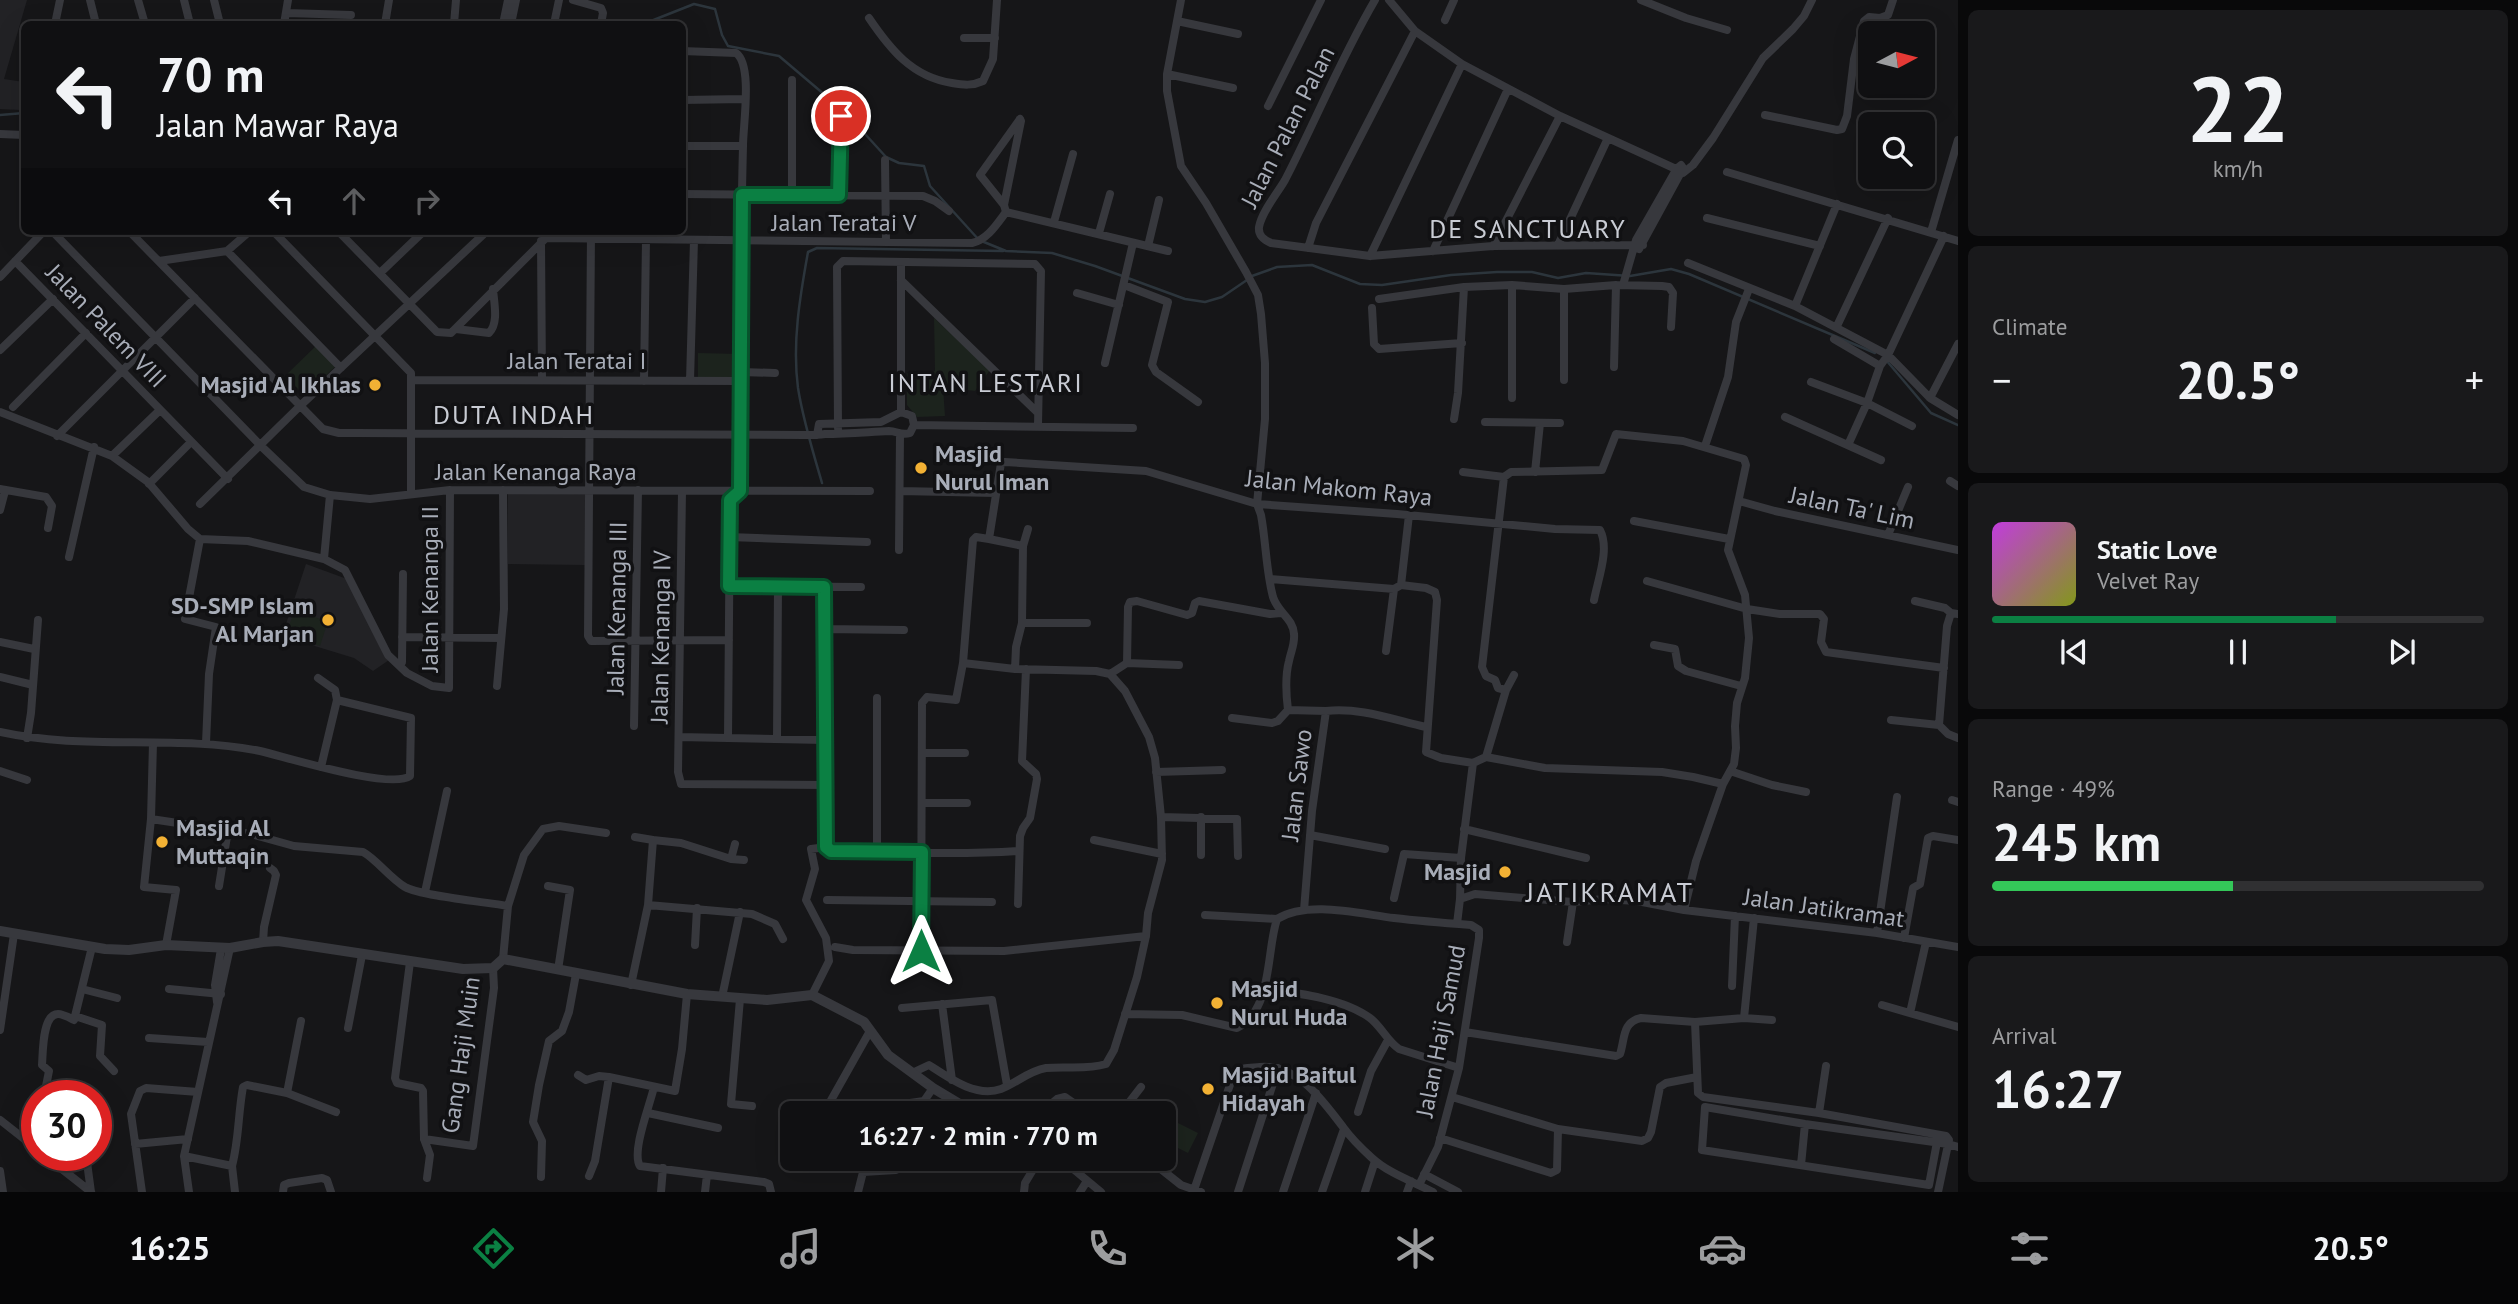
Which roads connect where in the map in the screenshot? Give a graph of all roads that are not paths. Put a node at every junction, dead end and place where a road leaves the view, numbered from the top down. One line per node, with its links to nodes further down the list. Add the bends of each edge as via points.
1 (60, 0): 26 (street)
2 (90, 0): 27 (street)
3 (138, 0): 28 (street)
4 (184, 0): 29 (street)
5 (214, 0): 30 (street)
6 (288, 0): 22 (street)
7 (389, 0): 32 (street)
8 (456, 0): 33 (street)
9 (508, 0): 34 (street)
10 (516, 0): 35 (street)
11 (559, 0): 36 (street)
12 (573, 0): 37 (street, via 601,8)
13 (997, 0): 43 (street)
14 (1181, 0): 38 (street, Jalan Sawo)
15 (1321, 0): 52 (street)
16 (1375, 0): 103 (street, Jalan Palan Palan, via 1260,224 1259,233 1266,242)
17 (1389, 0): 40 (street)
18 (1454, 0): 25 (street)
19 (1641, 0): 39 (street)
20 (1812, 0): 64 (street, via 1804,16 1763,58 1704,151)
21 (1893, 0): 53 (street, via 1888,15 1869,17 1862,24 1842,129)
22 (287, 13): 23 (street); 31 (street)
23 (351, 15)
24 (869, 18): 43 (street, via 907,65 947,83 973,86 983,81 993,59)
25 (1445, 20)
26 (56, 21)
27 (95, 21)
28 (144, 21)
29 (189, 21)
30 (219, 21)
31 (285, 21)
32 (386, 21)
33 (454, 21)
34 (504, 21)
35 (512, 21)
36 (555, 21)
37 (602, 21)
38 (1177, 21): 41 (street); 46 (street, Jalan Sawo)
39 (1727, 30)
40 (1415, 31): 45 (street); 103 (street, via 1316,223)
41 (1238, 34)
42 (964, 38): 43 (street)
43 (995, 38)
44 (686, 51): 50 (street, via 740,55 746,71)
45 (1462, 64): 49 (street); 107 (street)
46 (1167, 74): 48 (street); 211 (street, Jalan Sawo, via 1181,166 1246,272 1259,304 1265,419)
47 (792, 80): 69 (street)
48 (1233, 88)
49 (1508, 89): 55 (street); 106 (street)
50 (744, 99): 51 (street); 61 (street)
51 (686, 100)
52 (1268, 106)
53 (1765, 115)
54 (841, 116): 70 (street)
55 (1560, 116): 58 (street); 101 (street)
56 (0, 134): 57 (street)
57 (21, 135)
58 (1608, 138): 64 (street); 98 (street)
59 (1958, 140): 79 (street)
60 (686, 146): 61 (street)
61 (743, 146): 68 (street)
62 (1073, 154): 78 (street)
63 (884, 160): 71 (street)
64 (1678, 169): 99 (street, via 1670,176)
65 (1727, 172): 73 (street)
66 (686, 194): 68 (street)
67 (1110, 194): 80 (street)
68 (742, 195): 69 (street); 95 (street)
69 (792, 195): 70 (street)
70 (839, 195): 71 (street)
71 (884, 196): 75 (street, via 923,196); 96 (street)
72 (1159, 200): 100 (street)
73 (1837, 204): 77 (street); 102 (street)
74 (1005, 209): 74 (street, via 1021,121 1020,119 980,175); 78 (street); 96 (street, Jalan Teratai V, via 979,242)
75 (949, 211)
76 (1707, 218): 102 (street)
77 (1888, 218): 79 (street); 130 (street)
78 (1054, 222): 80 (street)
79 (1931, 232): 90 (street)
80 (1099, 233): 97 (street)
81 (40, 235): 108 (street)
82 (56, 235): 134 (street)
83 (133, 235): 109 (street)
84 (245, 235): 104 (street)
85 (277, 235): 135 (street)
86 (343, 235): 112 (street)
87 (420, 235): 112 (street)
88 (483, 235): 126 (street)
89 (591, 235): 91 (street, Jalan Teratai V); 93 (street, Jalan Teratai V); 150 (street)
90 (1944, 236): 94 (street); 140 (street)
91 (646, 239): 92 (street, Jalan Teratai V); 151 (street)
92 (694, 240): 95 (street, Jalan Teratai V); 152 (street)
93 (541, 241): 119 (street); 148 (street)
94 (1958, 241)
95 (742, 242): 96 (street, Jalan Teratai V); 146 (street)
96 (886, 242)
97 (1133, 243): 100 (street); 116 (street)
98 (1558, 245): 99 (street, Jalan Palan Palan); 101 (street, Jalan Palan Palan)
99 (1639, 245): 115 (street)
100 (1148, 246): 105 (street)
101 (1493, 246): 106 (street, Jalan Palan Palan)
102 (1820, 246): 128 (street)
103 (1308, 248): 107 (street, Jalan Palan Palan)
104 (227, 251): 109 (street); 143 (street)
105 (1168, 251)
106 (1433, 251): 107 (street, Jalan Palan Palan)
107 (1370, 256)
108 (15, 261): 113 (street); 124 (street, Jalan Palem VIII)
109 (159, 261): 123 (street)
110 (901, 262): 114 (street); 163 (street, via 1031,263 1038,267); 169 (street, via 839,264)
111 (1688, 263): 122 (street)
112 (380, 273): 126 (street)
113 (0, 277)
114 (901, 280): 162 (street); 163 (street)
115 (1622, 282): 120 (street); 131 (street, via 1672,289); 142 (street)
116 (1124, 284): 127 (street); 156 (street, via 1168,302 1153,369)
117 (1512, 285): 118 (street); 120 (street); 154 (street)
118 (1464, 287): 125 (street); 137 (street)
119 (493, 289): 132 (street); 132 (street, via 492,331)
120 (1564, 289): 149 (street)
121 (1077, 293): 127 (street)
122 (1747, 295): 128 (street); 186 (street, via 1737,322 1728,377)
123 (195, 298): 134 (street); 158 (street)
124 (52, 299): 133 (street, Jalan Palem VIII); 139 (street)
125 (1379, 299)
126 (410, 304): 132 (street, via 437,332); 135 (street)
127 (1119, 305): 141 (street)
128 (1795, 306): 130 (street)
129 (1372, 308): 137 (street, via 1374,344 1379,349)
130 (1837, 326): 140 (street)
131 (1671, 327)
132 (456, 329)
133 (86, 333): 144 (street, Jalan Palem VIII); 159 (street)
134 (154, 337): 144 (street); 185 (street)
135 (378, 338): 143 (street); 147 (street, via 411,373)
136 (1834, 338): 140 (street)
137 (1462, 343): 166 (street)
138 (1958, 344): 155 (street)
139 (0, 350)
140 (1884, 360): 155 (street); 157 (street)
141 (1105, 363)
142 (1614, 367)
143 (341, 368): 158 (street)
144 (123, 371): 160 (street, Jalan Palem VIII); 182 (street)
145 (775, 373): 146 (street, Jalan Teratai I)
146 (741, 377): 152 (street, Jalan Teratai I); 179 (street)
147 (412, 380): 148 (street, Jalan Teratai I); 176 (street, Jalan Kenanga Raya)
148 (542, 380): 150 (street, Jalan Teratai I)
149 (1564, 380)
150 (591, 381): 151 (street, Jalan Teratai I); 177 (street)
151 (644, 381): 152 (street, Jalan Teratai I)
152 (690, 381)
153 (1811, 382): 157 (street)
154 (1512, 398)
155 (1930, 398): 164 (street)
156 (1198, 402)
157 (1867, 402): 173 (street); 184 (street)
158 (300, 405): 176 (street, via 323,429); 185 (street)
159 (13, 407)
160 (160, 410): 183 (street, Jalan Palem VIII); 189 (street)
161 (0, 412): 182 (street)
162 (901, 412): 169 (street, via 881,422); 171 (street, via 912,416)
163 (1038, 413): 172 (street)
164 (1958, 415)
165 (1785, 416): 184 (street)
166 (1454, 419)
167 (1485, 422): 168 (street)
168 (1540, 423): 170 (street); 191 (street)
169 (838, 424): 178 (street); 180 (street, via 820,424)
170 (1560, 424)
171 (914, 425): 172 (street); 181 (street, via 910,433)
172 (1038, 425): 174 (street)
173 (1912, 426)
174 (1133, 428)
175 (880, 432): 178 (street); 181 (street); 187 (street, via 892,437)
176 (412, 433): 177 (street); 206 (street, Jalan Kenanga Raya)
177 (591, 433): 179 (street); 200 (street)
178 (838, 434): 180 (street)
179 (740, 435): 180 (street); 203 (street)
180 (812, 435)
181 (900, 435): 187 (street)
182 (57, 436): 188 (street)
183 (191, 442): 194 (street, Jalan Palem VIII); 195 (street)
184 (1848, 445): 190 (street)
185 (261, 446): 194 (street); 208 (street, via 304,487)
186 (1705, 446): 191 (street, via 1616,434 1602,470); 209 (street, via 1746,461)
187 (900, 448): 205 (street)
188 (93, 450): 189 (street); 227 (street)
189 (112, 456): 195 (street)
190 (1881, 460)
191 (1535, 471): 193 (street, via 1511,472)
192 (1464, 472): 193 (street)
193 (1504, 477): 215 (street)
194 (228, 479): 210 (street)
195 (149, 484): 220 (street)
196 (1908, 487): 218 (street)
197 (450, 489): 199 (street, Jalan Kenanga Raya); 206 (street, Jalan Kenanga Raya); 248 (street, Jalan Kenanga II)
198 (3, 490): 212 (street); 216 (street, via 46,496 52,506)
199 (503, 490): 200 (street, Jalan Kenanga Raya); 249 (street)
200 (590, 490): 201 (street, Jalan Kenanga Raya); 250 (street, via 588,636 591,640)
201 (638, 491): 202 (street, Jalan Kenanga Raya); 250 (street, Jalan Kenanga III)
202 (682, 491): 203 (street, Jalan Kenanga Raya); 251 (street, Jalan Kenanga IV)
203 (740, 491): 204 (street, Jalan Kenanga Raya); 219 (street, via 730,500)
204 (870, 491)
205 (900, 491): 207 (street); 225 (street)
206 (411, 493): 208 (street, via 370,499)
207 (996, 494): 211 (street, Jalan Makom Raya, via 1001,463 1005,462 1146,471); 222 (street)
208 (330, 495): 228 (street)
209 (1739, 501): 218 (street, Jalan Ta' Lim); 221 (street)
210 (200, 504)
211 (1257, 504): 213 (street, Jalan Makom Raya); 230 (street, Jalan Sawo)
212 (0, 510)
213 (1409, 515): 215 (street, Jalan Makom Raya); 236 (street)
214 (1634, 521): 221 (street)
215 (1498, 523): 237 (street, Jalan Makom Raya, via 1600,530 1604,549); 271 (street, via 1482,667 1498,688)
216 (48, 528)
217 (1028, 529): 224 (street)
218 (1888, 535): 226 (street, Jalan Ta' Lim)
219 (729, 537): 223 (street); 232 (street)
220 (200, 539): 228 (street, via 248,541); 289 (street, via 185,620 216,627)
221 (1729, 539): 239 (street, via 1728,550)
222 (989, 540): 224 (street); 258 (street, via 973,540)
223 (867, 542)
224 (1023, 546): 243 (street)
225 (899, 550)
226 (1958, 550)
227 (69, 558)
228 (324, 559): 248 (street, Jalan Kenanga II, via 345,570 388,655 432,686 449,688)
229 (402, 574): 247 (street)
230 (1270, 579): 236 (street); 240 (street, Jalan Sawo)
231 (1647, 581): 239 (street)
232 (729, 586): 233 (street); 252 (street)
233 (778, 586): 234 (street); 286 (street)
234 (824, 587): 235 (street); 245 (street)
235 (861, 587)
236 (1398, 587): 256 (street); 280 (street, via 1426,588 1435,592 1437,600)
237 (1594, 600)
238 (1915, 601): 241 (street)
239 (1747, 609): 262 (street, via 1823,617 1821,642 1826,652); 270 (street, via 1749,651)
240 (1280, 613): 259 (street, via 1199,601 1187,615 1130,603); 274 (street, Jalan Sawo, via 1288,618 1295,636 1288,662)
241 (1955, 614): 262 (street, via 1947,626)
242 (38, 620): 255 (street)
243 (1023, 623): 244 (street); 261 (street)
244 (1087, 623)
245 (824, 628): 246 (street); 287 (street)
246 (904, 630)
247 (402, 637): 248 (street); 257 (street)
248 (450, 637): 249 (street)
249 (500, 638): 269 (street)
250 (636, 640): 251 (street); 279 (street, Jalan Kenanga III)
251 (681, 640): 252 (street); 282 (street, Jalan Kenanga IV)
252 (729, 640): 284 (street)
253 (0, 642): 255 (street)
254 (1654, 645): 270 (street, via 1675,649 1678,666 1686,671)
255 (34, 649): 268 (street)
256 (1386, 651)
257 (402, 662)
258 (963, 663): 261 (street); 290 (street, via 956,700 926,697 922,703)
259 (1127, 663): 260 (street); 264 (street)
260 (1179, 665)
261 (1015, 668): 263 (street)
262 (1944, 668): 278 (street)
263 (1026, 669): 264 (street); 321 (street, via 1022,761 1037,779)
264 (1110, 674): 298 (street, via 1140,717)
265 (1514, 675): 271 (street)
266 (0, 677): 268 (street)
267 (318, 678): 273 (street, via 335,690)
268 (33, 685): 283 (street)
269 (497, 686)
270 (1741, 686): 297 (street, via 1737,748)
271 (1506, 690): 292 (street)
272 (877, 698): 322 (street)
273 (337, 699): 294 (street); 294 (street, via 411,718 410,776 398,780)
274 (1288, 710): 275 (street, Jalan Sawo); 276 (street, via 1272,723)
275 (1326, 711): 280 (street, via 1343,709); 313 (street, Jalan Sawo)
276 (1232, 718)
277 (1891, 720): 278 (street)
278 (1939, 725): 285 (street)
279 (634, 726)
280 (1426, 727): 293 (street, via 1426,752)
281 (0, 732): 283 (street)
282 (679, 737): 284 (street); 301 (street, Jalan Kenanga IV, via 681,784)
283 (27, 738): 288 (street)
284 (729, 738): 286 (street)
285 (1958, 738)
286 (777, 739): 287 (street)
287 (825, 740): 301 (street)
288 (153, 743): 289 (street); 309 (street)
289 (206, 743): 294 (street)
290 (922, 753): 291 (street); 305 (street)
291 (965, 753)
292 (1486, 757): 293 (street); 300 (street, via 1545,768 1662,772)
293 (1472, 764): 310 (street)
294 (321, 767)
295 (1222, 770): 298 (street)
296 (0, 771): 299 (street)
297 (1730, 771): 300 (street); 303 (street)
298 (1156, 772): 307 (street)
299 (27, 780)
300 (1723, 784): 346 (street)
301 (826, 785): 319 (street)
302 (447, 791): 334 (street)
303 (1806, 792)
304 (1897, 797): 354 (street)
305 (922, 803): 306 (street); 323 (street)
306 (967, 803)
307 (1161, 817): 308 (street); 324 (street)
308 (1201, 817): 325 (street); 326 (street, via 1237,818)
309 (151, 819): 311 (street); 362 (street, via 144,887 176,890)
310 (1464, 829): 327 (street); 328 (street)
311 (228, 830): 332 (street); 334 (street, via 294,846 363,852 408,889)
312 (606, 833): 343 (street, via 559,826 543,830 524,855)
313 (1310, 835): 320 (street); 345 (street, Jalan Sawo)
314 (635, 837): 315 (street)
315 (653, 840): 329 (street, via 681,843); 342 (street)
316 (1094, 840): 324 (street)
317 (1958, 840): 357 (street, via 1928,838)
318 (735, 844): 329 (street)
319 (826, 847): 322 (street); 382 (street, via 810,851 814,869 806,900 826,938 829,961)
320 (1385, 849)
321 (1018, 851): 323 (street); 341 (street)
322 (877, 852): 323 (street)
323 (922, 852): 338 (street)
324 (1162, 854): 356 (street)
325 (1201, 855)
326 (1238, 856)
327 (1461, 858): 335 (street, via 1404,854); 336 (street)
328 (1586, 858)
329 (731, 859): 330 (street)
330 (744, 860)
331 (270, 868): 359 (street, via 276,875)
332 (219, 886)
333 (548, 886): 373 (street, via 570,890)
334 (425, 892): 343 (street)
335 (1394, 898)
336 (1460, 899): 340 (street, Jalan Jatikramat, via 1475,894); 352 (street)
337 (827, 900): 338 (street)
338 (921, 901): 339 (street); 368 (street)
339 (992, 902)
340 (1573, 902): 346 (street, Jalan Jatikramat, via 1637,901); 360 (street)
341 (1018, 904)
342 (648, 905): 344 (street); 375 (street)
343 (508, 906): 370 (street)
344 (697, 908): 347 (street); 363 (street)
345 (1304, 910): 351 (street, Jalan Haji Samud); 352 (street, Jalan Haji Samud)
346 (1684, 910): 349 (street, Jalan Jatikramat)
347 (740, 912): 358 (street, via 771,921); 383 (street)
348 (1205, 915): 351 (street)
349 (1735, 915): 350 (street, Jalan Jatikramat); 376 (street)
350 (1754, 918): 354 (street, Jalan Jatikramat); 392 (street)
351 (1277, 919): 379 (street)
352 (1457, 924): 400 (street, Jalan Haji Samud, via 1479,930)
353 (0, 931): 355 (street)
354 (1877, 933): 357 (street, Jalan Jatikramat)
355 (14, 934): 364 (street); 398 (street)
356 (1146, 936): 368 (street, via 1004,951); 390 (street)
357 (1904, 938): 361 (street, Jalan Jatikramat)
358 (783, 939)
359 (262, 942): 367 (street); 369 (street, via 307,944)
360 (1567, 942)
361 (1926, 942): 366 (street, Jalan Jatikramat); 389 (street)
362 (166, 945): 364 (street, via 129,950); 367 (street)
363 (695, 945)
364 (92, 947): 377 (street)
365 (835, 947): 368 (street)
366 (1958, 947)
367 (226, 949): 380 (street, via 215,985)
368 (921, 951)
369 (362, 955): 371 (street); 397 (street)
370 (503, 959): 372 (street); 373 (street)
371 (410, 962): 372 (street); 441 (street, via 395,1078 397,1083 424,1091)
372 (493, 968): 441 (street, Gang Haji Muin, via 473,1146)
373 (558, 970): 374 (street)
374 (576, 974): 375 (street); 461 (street, via 569,1012 562,1031 549,1041 539,1085 533,1122 542,1141)
375 (631, 985): 381 (street)
376 (1732, 986)
377 (82, 989): 384 (street); 391 (street)
378 (169, 989): 380 (street)
379 (1265, 989): 390 (street, via 1250,1018 1237,1028 1182,1015); 402 (street, via 1333,1002 1361,1013 1372,1019)
380 (219, 994): 403 (street)
381 (687, 995): 383 (street); 415 (street, via 675,1091)
382 (812, 995): 385 (street); 399 (street, via 864,1022)
383 (722, 997): 385 (street)
384 (117, 998)
385 (740, 999): 428 (street, via 731,1104)
386 (942, 1004): 388 (street); 413 (street); 414 (street, via 992,1000)
387 (1882, 1005): 389 (street)
388 (902, 1008)
389 (1910, 1013): 396 (street)
390 (1125, 1014): 414 (street, via 1106,1064 1030,1072)
391 (75, 1016): 407 (street, via 102,1025 100,1056); 412 (street, via 74,1020 59,1014 49,1018 42,1065 49,1072)
392 (1744, 1018): 393 (street); 395 (street)
393 (1772, 1020)
394 (301, 1021): 419 (street)
395 (1695, 1022): 400 (street, via 1633,1020 1616,1056); 411 (street)
396 (1958, 1027)
397 (348, 1028)
398 (0, 1030)
399 (870, 1031): 408 (street, via 888,1055); 422 (street)
400 (1465, 1032): 406 (street, Jalan Haji Samud)
401 (149, 1038): 403 (street)
402 (1388, 1040): 406 (street, via 1399,1049); 430 (street, via 1371,1071)
403 (208, 1042): 418 (street)
404 (1826, 1066): 432 (street)
405 (1278, 1068): 420 (street); 466 (street, via 1240,1069 1233,1077); 481 (street)
406 (1459, 1068): 421 (street, Jalan Haji Samud)
407 (114, 1071)
408 (912, 1073): 413 (street, via 929,1065); 417 (street)
409 (578, 1075): 410 (street, via 586,1080)
410 (609, 1077): 415 (street); 460 (street)
411 (1697, 1077): 432 (street, via 1698,1093 1703,1097); 437 (street, via 1660,1087 1650,1132 1642,1141)
412 (47, 1080)
413 (952, 1080): 414 (street, via 987,1090)
414 (1007, 1086)
415 (654, 1087): 431 (street)
416 (1141, 1087): 427 (street)
417 (933, 1088): 423 (street); 424 (street)
418 (198, 1092): 440 (street); 443 (street, via 140,1091 131,1114)
419 (287, 1093): 429 (street); 449 (street, via 250,1084 243,1087)
420 (1316, 1093): 436 (street); 482 (street)
421 (1452, 1097): 437 (street); 439 (street, Jalan Haji Samud)
422 (831, 1101)
423 (924, 1101)
424 (955, 1101)
425 (1055, 1101): 426 (street, via 1065,1097)
426 (1071, 1101)
427 (1130, 1101)
428 (752, 1106)
429 (336, 1112)
430 (1358, 1112)
431 (648, 1113): 435 (street); 450 (street, via 640,1133 637,1163)
432 (1819, 1113): 444 (street, via 1946,1136)
433 (0, 1120): 438 (street)
434 (1805, 1124): 442 (street); 448 (street); 448 (street, via 1705,1107 1702,1150)
435 (718, 1128)
436 (1344, 1129): 447 (street); 483 (street)
437 (1558, 1129): 439 (street, via 1557,1170 1551,1173)
438 (21, 1136)
439 (1440, 1138): 458 (street, Jalan Haji Samud)
440 (188, 1139): 443 (street); 446 (street)
441 (424, 1139): 462 (street, via 430,1155)
442 (1937, 1143): 444 (street); 448 (street, via 1929,1185)
443 (135, 1144): 469 (street)
444 (1948, 1144): 445 (street); 488 (street)
445 (1958, 1147)
446 (184, 1156): 449 (street); 470 (street)
447 (1375, 1161): 464 (street); 484 (street)
448 (1801, 1165)
449 (232, 1166): 471 (street)
450 (663, 1168): 459 (street); 474 (street)
451 (0, 1171): 467 (street)
452 (64, 1171): 468 (street)
453 (88, 1171): 468 (street)
454 (880, 1171): 477 (street, via 863,1172)
455 (1033, 1171): 478 (street)
456 (1075, 1171): 463 (street)
457 (1161, 1171): 465 (street)
458 (1424, 1174): 464 (street, Jalan Haji Samud); 487 (street)
459 (707, 1175): 475 (street); 476 (street, via 764,1182)
460 (589, 1176)
461 (541, 1177)
462 (428, 1178)
463 (1087, 1181): 479 (street); 480 (street)
464 (1415, 1183): 485 (street, Jalan Haji Samud); 486 (street)
465 (1180, 1189): 466 (street)
466 (1197, 1191)
467 (3, 1192)
468 (91, 1192)
469 (142, 1192)
470 (189, 1192)
471 (236, 1192)
472 (283, 1192): 473 (street, via 289,1182 322,1178)
473 (331, 1192)
474 (662, 1192)
475 (705, 1192)
476 (771, 1192)
477 (858, 1192)
478 (1024, 1192)
479 (1080, 1192)
480 (1101, 1192)
481 (1238, 1192)
482 (1283, 1192)
483 (1322, 1192)
484 (1365, 1192)
485 (1407, 1192)
486 (1433, 1192)
487 (1458, 1192)
488 (1938, 1192)

